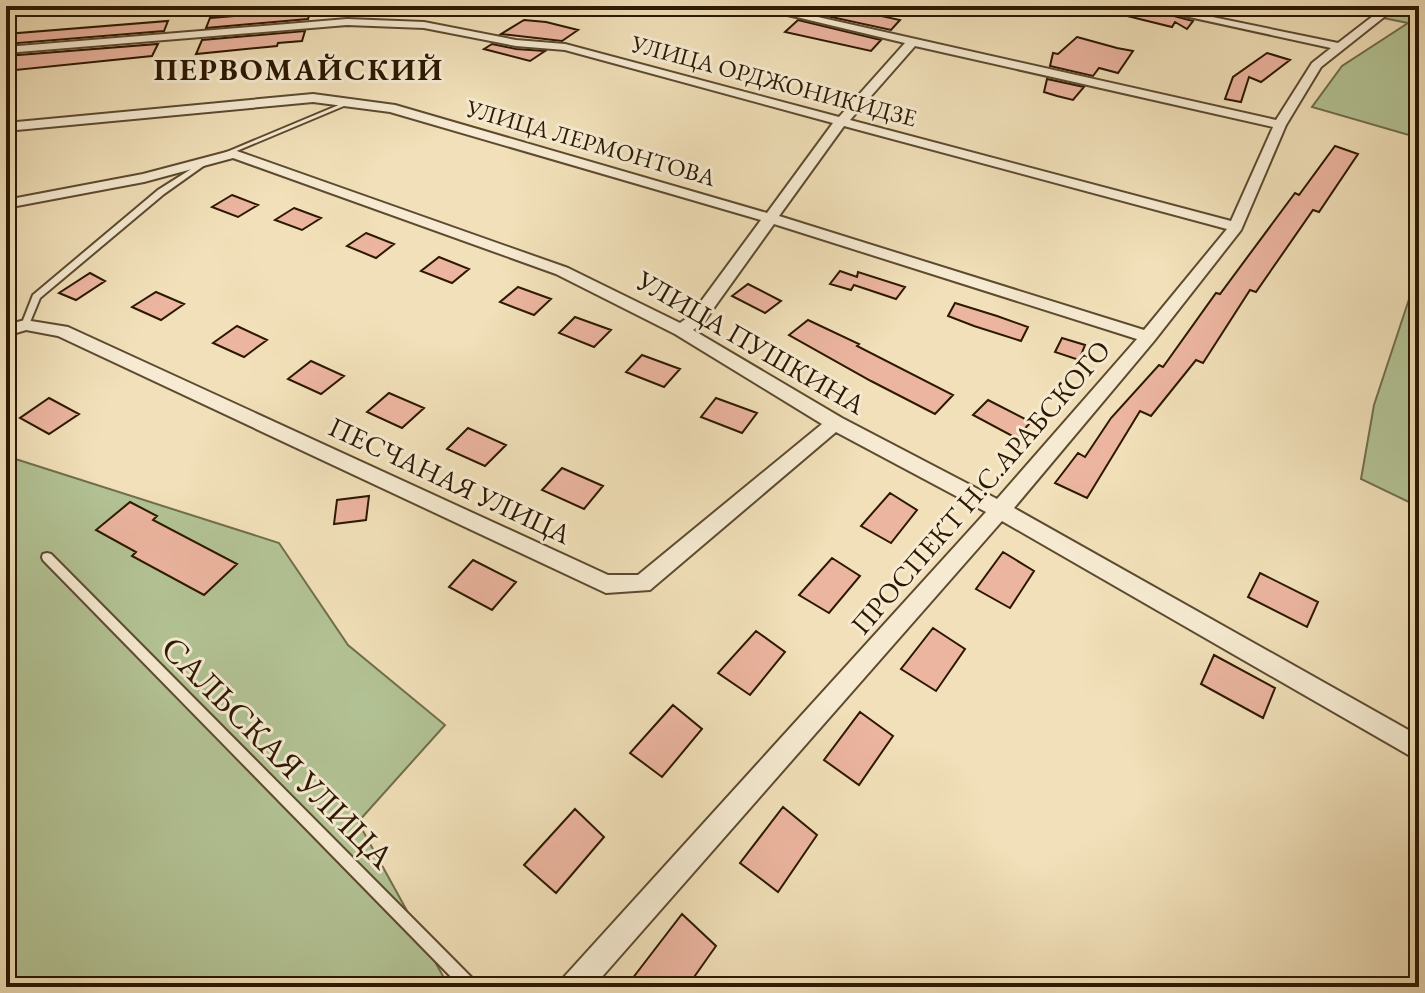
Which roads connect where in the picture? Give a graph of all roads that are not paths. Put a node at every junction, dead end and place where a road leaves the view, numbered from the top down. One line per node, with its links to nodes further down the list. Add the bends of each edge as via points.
1 (755, 6): 4 (street)
2 (1144, 6): 5 (street)
3 (1393, 6): 5 (street, ПРОСПЕКТ Н.С.АРАБСКОГО)
4 (912, 42): 8 (street); 9 (street)
5 (1337, 46): 9 (street, ПРОСПЕКТ Н.С.АРАБСКОГО, via 1307,77)
6 (6, 50): 8 (street, УЛИЦА ОРДЖОНИКИДЗЕ, via 347,22 424,25 565,47)
7 (348, 103): 10 (street, УЛИЦА ЛЕРМОНТОВА, via 313,98); 11 (lane); 13 (street, УЛИЦА ЛЕРМОНТОВА, via 391,108)
8 (840, 123): 13 (street); 14 (street, УЛИЦА ОРДЖОНИКИДЗЕ)
9 (1280, 125): 14 (street, ПРОСПЕКТ Н.С.АРАБСКОГО)
10 (6, 127)
11 (202, 163): 12 (street, УЛИЦА ПУШКИНА); 15 (lane, via 36,297); 16 (street, УЛИЦА ПУШКИНА, via 234,154 266,165 562,271)
12 (6, 204)
13 (769, 218): 16 (street, via 697,319); 17 (street, УЛИЦА ЛЕРМОНТОВА)
14 (1236, 227): 17 (street, ПРОСПЕКТ Н.С.АРАБСКОГО)
15 (13, 329): 18 (street, ПЕСЧАНАЯ УЛИЦА, via 44,325 62,331 606,584 642,584)
16 (681, 330): 18 (street, УЛИЦА ПУШКИНА)
17 (1148, 337): 19 (street, ПРОСПЕКТ Н.С.АРАБСКОГО)
18 (835, 423): 19 (street, УЛИЦА ПУШКИНА)
19 (1000, 510): 21 (street, УЛИЦА ПУШКИНА); 23 (street, ПРОСПЕКТ Н.С.АРАБСКОГО)
20 (47, 557): 22 (lane, САЛЬСКАЯ УЛИЦА)
21 (1419, 749)
22 (471, 987)
23 (574, 987)

